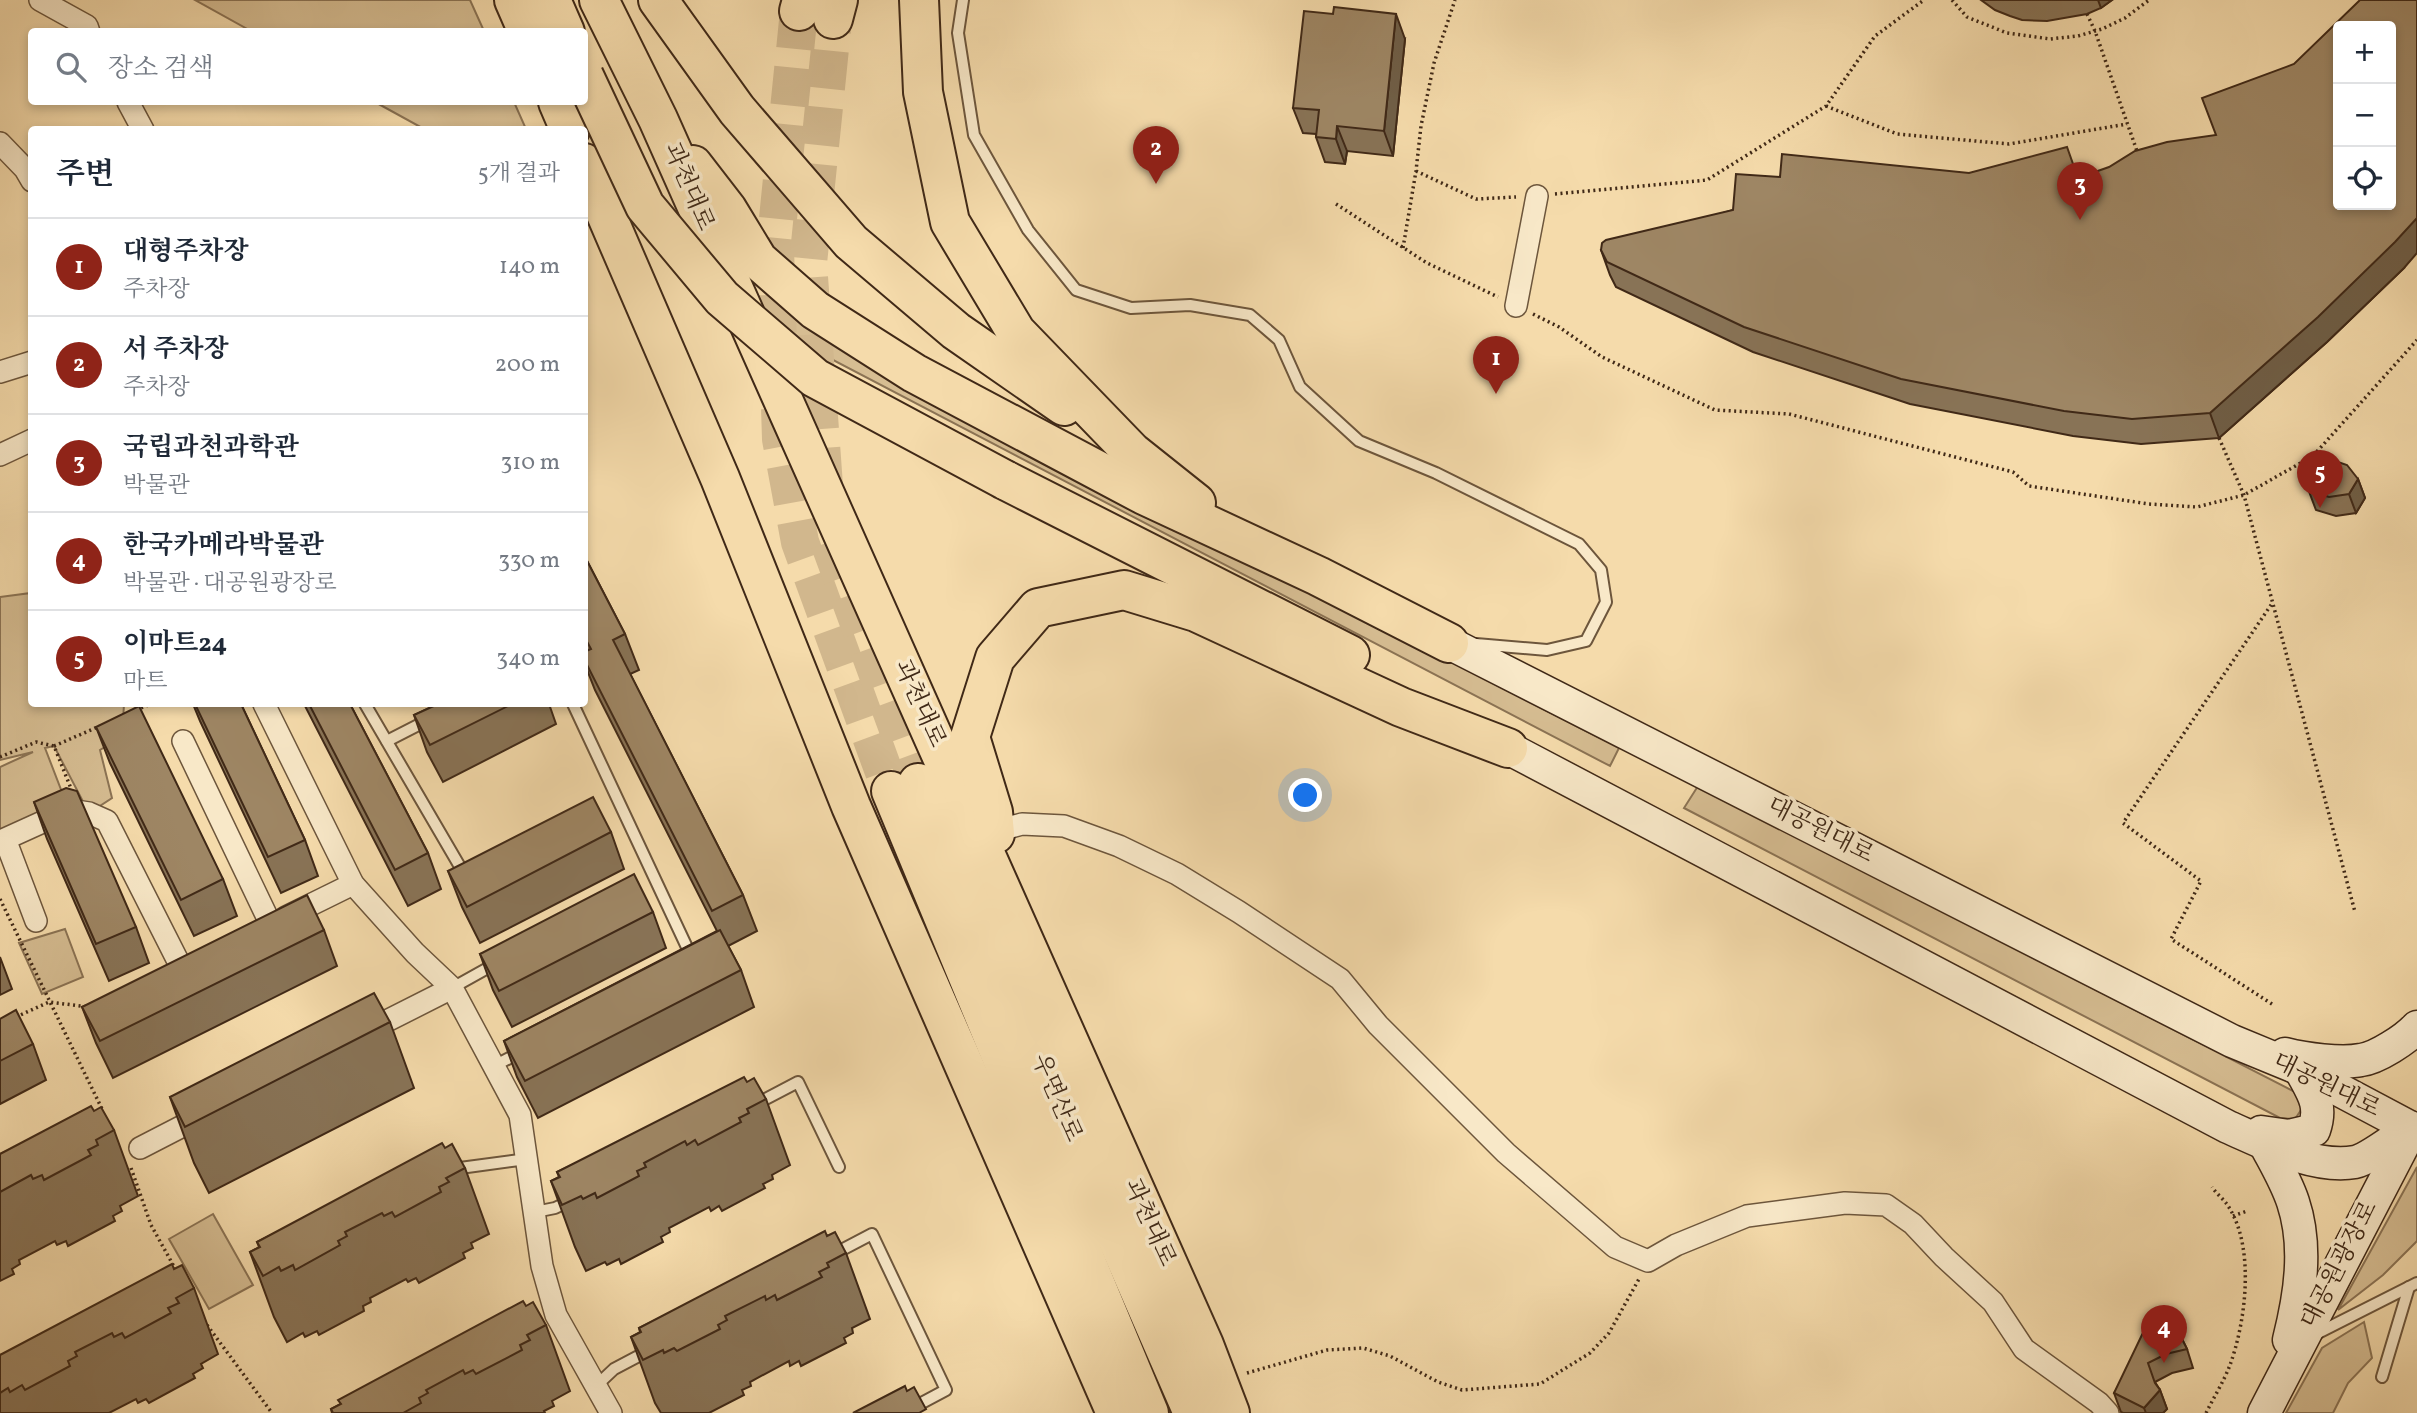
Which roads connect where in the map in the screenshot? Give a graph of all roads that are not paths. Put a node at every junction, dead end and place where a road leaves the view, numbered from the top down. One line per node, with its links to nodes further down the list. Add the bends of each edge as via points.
1 (40, 0): 8 (street)
2 (514, 0): 9 (highway)
3 (551, 0): 10 (highway)
4 (658, 0): 25 (highway, via 737,110 851,242 956,331)
5 (919, 0): 25 (highway, via 923,92 950,222 1016,332)
6 (963, 0): 28 (lane, via 958,33 974,135 1028,230 1076,290 1131,309 1190,305 1250,315 1279,340 1300,387 1359,441 1436,473 1579,544 1601,570 1606,602 1586,641 1547,649)
7 (601, 2): 14 (highway, 과천대로)
8 (88, 28)
9 (526, 28)
10 (563, 28)
11 (588, 85): 35 (highway, bridge, via 645,206 722,298 815,378 1005,480 1477,719)
12 (130, 105): 15 (street)
13 (559, 105): 16 (highway)
14 (659, 119): 27 (highway, via 727,209 758,260 815,310 914,373 1144,495); 41 (highway, 과천대로)
15 (141, 126)
16 (568, 126)
17 (0, 144): 19 (street)
18 (588, 172): 78 (highway, via 720,478 851,806)
19 (28, 174)
20 (1537, 196): 21 (street)
21 (1516, 306)
22 (28, 363): 23 (street)
23 (0, 372)
24 (28, 442): 26 (street)
25 (1132, 452): 27 (highway)
26 (0, 455)
27 (1244, 542): 28 (highway)
28 (1450, 643): 52 (street, 대공원대로)
29 (269, 707): 39 (street)
30 (367, 707): 34 (lane)
31 (574, 707): 38 (lane)
32 (437, 716): 34 (lane)
33 (183, 741): 43 (street)
34 (387, 741): 37 (lane, via 468,880)
35 (1508, 748): 36 (highway, via 1401,707 1196,612 1124,590 1038,608 995,658 970,737); 60 (street, 대공원대로)
36 (995, 831): 41 (highway); 81 (street, via 1022,824 1063,826 1177,874 1239,912 1340,979 1378,1025 1506,1153 1615,1247 1648,1261 1747,1216 1845,1203 1886,1205 1913,1224 1993,1302 2024,1349)
37 (480, 874)
38 (655, 877): 40 (lane); 48 (lane, via 694,962)
39 (353, 884): 43 (street); 50 (street)
40 (643, 884)
41 (1001, 888): 74 (highway, 과천대로)
42 (36, 921): 47 (street, via 5,839 69,810 89,813 107,821)
43 (271, 925): 44 (street)
44 (249, 936)
45 (512, 955): 50 (lane)
46 (204, 958): 47 (street)
47 (182, 969): 49 (street)
48 (682, 969)
49 (160, 980)
50 (452, 988): 53 (street); 55 (street)
51 (2417, 1027): 52 (street, via 2406,1038 2362,1060 2304,1059)
52 (2232, 1041): 56 (street, 대공원대로)
53 (344, 1043)
54 (529, 1048): 55 (lane)
55 (494, 1066): 63 (street, via 520,1115)
56 (2300, 1069): 59 (street, 대공원대로); 60 (street, via 2319,1115 2314,1130 2289,1136)
57 (224, 1105): 62 (street)
58 (738, 1114): 64 (lane, via 799,1082)
59 (2415, 1126): 61 (street, 대공원대로, via 2356,1162 2314,1161); 70 (street, 대공원광장로)
60 (2228, 1127): 61 (street, 대공원대로)
61 (2265, 1144): 75 (street, via 2294,1204 2301,1286)
62 (134, 1152)
63 (527, 1159): 65 (lane, via 460,1168); 67 (street)
64 (839, 1167)
65 (436, 1181)
66 (580, 1196): 67 (lane, via 555,1209)
67 (535, 1212): 73 (street, via 550,1318)
68 (823, 1260): 77 (lane, via 872,1234 946,1390)
69 (2413, 1285): 70 (lane); 72 (lane)
70 (2300, 1342): 75 (street, 대공원광장로)
71 (663, 1343): 73 (lane, via 614,1369)
72 (2382, 1377)
73 (597, 1385): 76 (street)
74 (1224, 1397)
75 (2270, 1402)
76 (611, 1413)
77 (903, 1413)
78 (1116, 1413)
79 (1149, 1413): 80 (highway, 우면산로, via 905,787)
80 (1193, 1413)
81 (2108, 1413)

